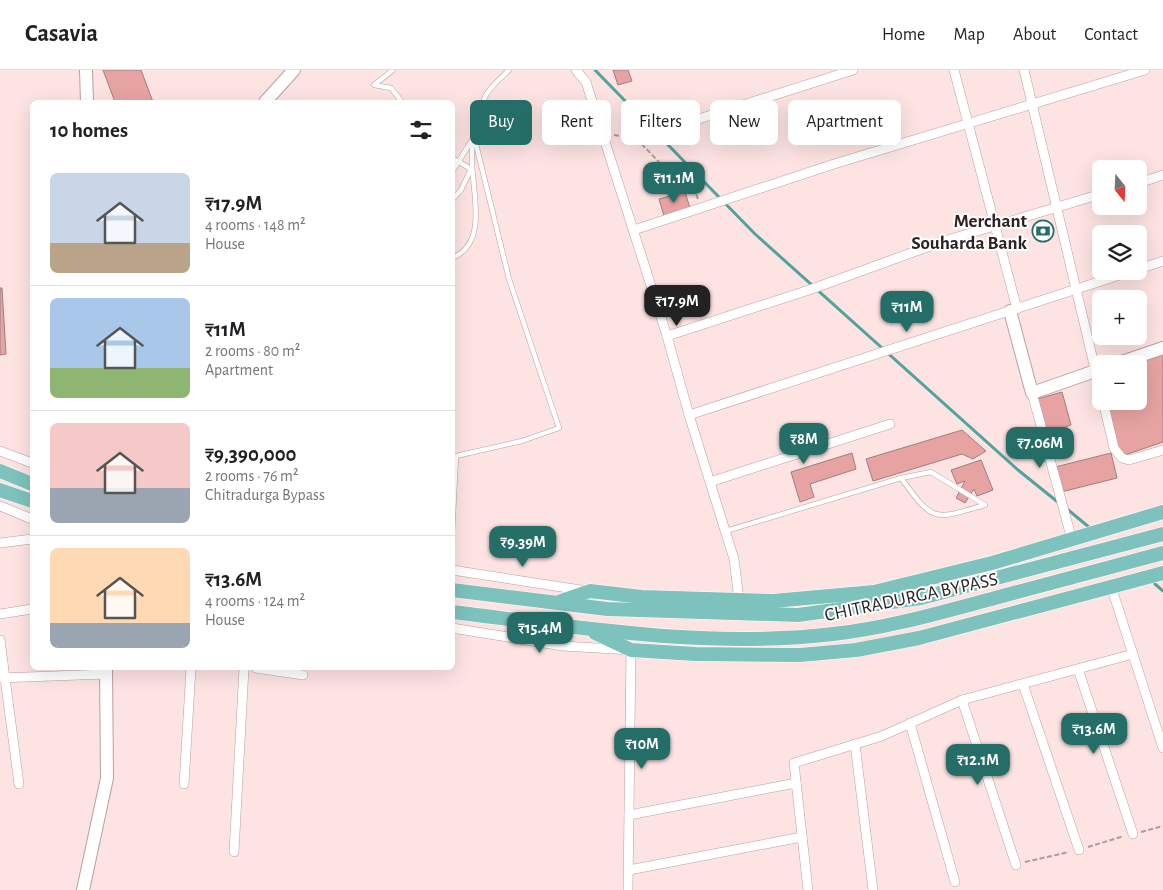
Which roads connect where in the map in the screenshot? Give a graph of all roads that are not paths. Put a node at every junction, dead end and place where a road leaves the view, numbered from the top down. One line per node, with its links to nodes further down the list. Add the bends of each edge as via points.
1 (86, 70): 10 (main road)
2 (294, 70): 11 (main road)
3 (393, 70): 12 (lane, via 374,85 391,88)
4 (509, 70): 13 (lane)
5 (576, 70): 30 (street, via 586,82)
6 (853, 70): 15 (street)
7 (954, 70): 16 (street)
8 (1024, 70): 14 (street)
9 (1145, 70): 14 (street)
10 (87, 100)
11 (267, 100)
12 (400, 100)
13 (485, 100)
14 (1032, 104): 16 (street); 28 (street)
15 (700, 119)
16 (969, 123): 29 (street); 30 (street)
17 (470, 143): 21 (lane)
18 (473, 145): 23 (lane)
19 (476, 145): 50 (lane, via 510,279 559,428 522,441 456,456)
20 (455, 160): 21 (lane)
21 (458, 163): 22 (lane); 23 (lane)
22 (455, 168)
23 (471, 169): 26 (lane); 31 (lane, via 476,204 475,234 467,249)
24 (1163, 176): 25 (street)
25 (1148, 180)
26 (455, 197)
27 (1092, 197): 28 (street)
28 (1058, 208): 29 (street); 35 (street)
29 (996, 226): 36 (street); 37 (street)
30 (634, 230): 37 (street)
31 (455, 256)
32 (1163, 261): 33 (street)
33 (1147, 266)
34 (1104, 280): 35 (street)
35 (1077, 289): 36 (street); 39 (street)
36 (1014, 310): 42 (main road); 44 (street)
37 (667, 336): 44 (street)
38 (1163, 348): 40 (main road)
39 (1094, 355)
40 (1142, 355)
41 (1092, 371): 42 (main road)
42 (1032, 393): 62 (street)
43 (1105, 410): 46 (street, via 1114,448 1122,458 1130,460)
44 (689, 416): 52 (street)
45 (890, 424): 52 (street)
46 (1163, 450)
47 (0, 451): 48 (street)
48 (30, 462)
49 (0, 471): 53 (main road)
50 (455, 476)
51 (901, 478): 51 (lane, via 931,472 985,505 938,516 922,505); 59 (lane)
52 (710, 482): 59 (street)
53 (30, 483)
54 (0, 490): 55 (main road)
55 (30, 500)
56 (0, 506): 58 (street)
57 (1163, 512): 62 (main road)
58 (30, 518)
59 (725, 531): 70 (street, via 734,559)
60 (1163, 534): 71 (main road, CHITRADURGA BYPASS, via 921,598 798,615 607,609)
61 (30, 539): 63 (street)
62 (1072, 540): 70 (main road, via 874,592 773,601)
63 (0, 543)
64 (1163, 553): 76 (main road, CHITRADURGA BYPASS, via 942,612 833,634 744,640)
65 (455, 570): 69 (street)
66 (1163, 573): 67 (main road)
67 (1110, 586): 78 (main road, via 919,638 856,650 744,656); 79 (street)
68 (455, 590): 71 (main road, CHITRADURGA BYPASS)
69 (590, 591): 70 (main road, via 642,597); 71 (main road)
70 (738, 600)
71 (558, 602)
72 (30, 609): 74 (street)
73 (455, 612): 76 (main road, CHITRADURGA BYPASS)
74 (0, 614)
75 (455, 628): 78 (street, via 563,646)
76 (584, 628): 78 (main road)
77 (0, 640): 86 (street)
78 (631, 650): 95 (street)
79 (1133, 654): 80 (street); 91 (street)
80 (1078, 669): 87 (street); 96 (street)
81 (191, 670): 94 (street)
82 (244, 670): 99 (street)
83 (269, 670): 85 (street)
84 (106, 671): 86 (street); 103 (main road, via 107,778)
85 (303, 675)
86 (2, 677): 93 (street)
87 (1023, 684): 88 (street); 98 (street)
88 (962, 700): 89 (street); 100 (street)
89 (910, 723): 90 (street); 102 (street)
90 (855, 744): 92 (street, via 794,763); 106 (street)
91 (1163, 748)
92 (796, 783): 95 (street); 97 (street)
93 (19, 784)
94 (184, 784)
95 (629, 815): 101 (street)
96 (1133, 834)
97 (802, 837): 101 (street); 105 (street)
98 (1079, 850)
99 (234, 852)
100 (1016, 864)
101 (629, 870): 104 (street)
102 (955, 882)
103 (83, 890)
104 (628, 890)
105 (808, 890)
106 (873, 890)

